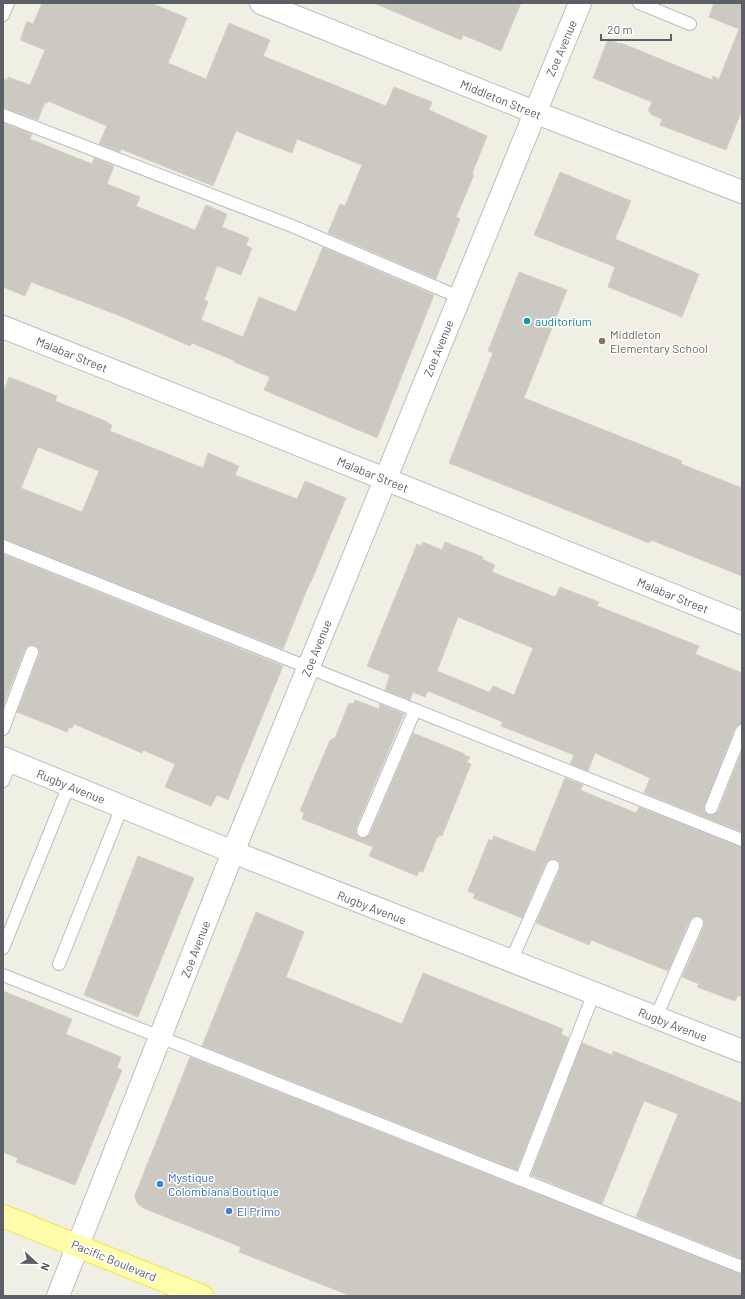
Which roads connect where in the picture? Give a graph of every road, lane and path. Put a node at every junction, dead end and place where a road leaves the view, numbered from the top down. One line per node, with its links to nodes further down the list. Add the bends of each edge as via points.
1 (8, 3): 5 (lane)
2 (261, 3): 7 (street, Middleton Street)
3 (580, 3): 7 (street, Zoe Avenue)
4 (639, 3): 6 (lane)
5 (3, 15)
6 (690, 24)
7 (534, 112): 9 (street, Middleton Street); 10 (street, Zoe Avenue)
8 (3, 115): 10 (lane, via 292,226)
9 (742, 192)
10 (459, 297): 12 (street, Zoe Avenue)
11 (3, 327): 12 (street, Malabar Street)
12 (385, 479): 14 (street, Malabar Street); 16 (street, Zoe Avenue)
13 (3, 546): 16 (lane)
14 (742, 623)
15 (32, 652): 18 (lane)
16 (308, 668): 17 (lane); 27 (street, Zoe Avenue)
17 (414, 710): 25 (lane); 26 (lane)
18 (3, 730)
19 (742, 731): 24 (lane)
20 (7, 760): 21 (lane); 22 (street, Rugby Avenue)
21 (3, 781)
22 (69, 785): 23 (street, Rugby Avenue); 30 (lane)
23 (122, 807): 27 (street, Rugby Avenue); 32 (lane)
24 (711, 808)
25 (362, 832)
26 (742, 840)
27 (233, 852): 31 (street, Rugby Avenue); 36 (street, Zoe Avenue)
28 (553, 866): 31 (lane)
29 (697, 923): 35 (lane)
30 (3, 948)
31 (511, 961): 34 (street, Rugby Avenue)
32 (59, 964)
33 (3, 975): 36 (lane)
34 (594, 993): 35 (street, Rugby Avenue); 38 (lane)
35 (656, 1018): 37 (street, Rugby Avenue)
36 (160, 1038): 38 (lane); 40 (street, Zoe Avenue)
37 (742, 1051)
38 (521, 1180): 41 (lane)
39 (3, 1216): 40 (main road, Pacific Boulevard)
40 (78, 1246): 42 (street, Zoe Avenue); 43 (main road, Pacific Boulevard)
41 (742, 1267)
42 (58, 1296)
43 (202, 1296)

